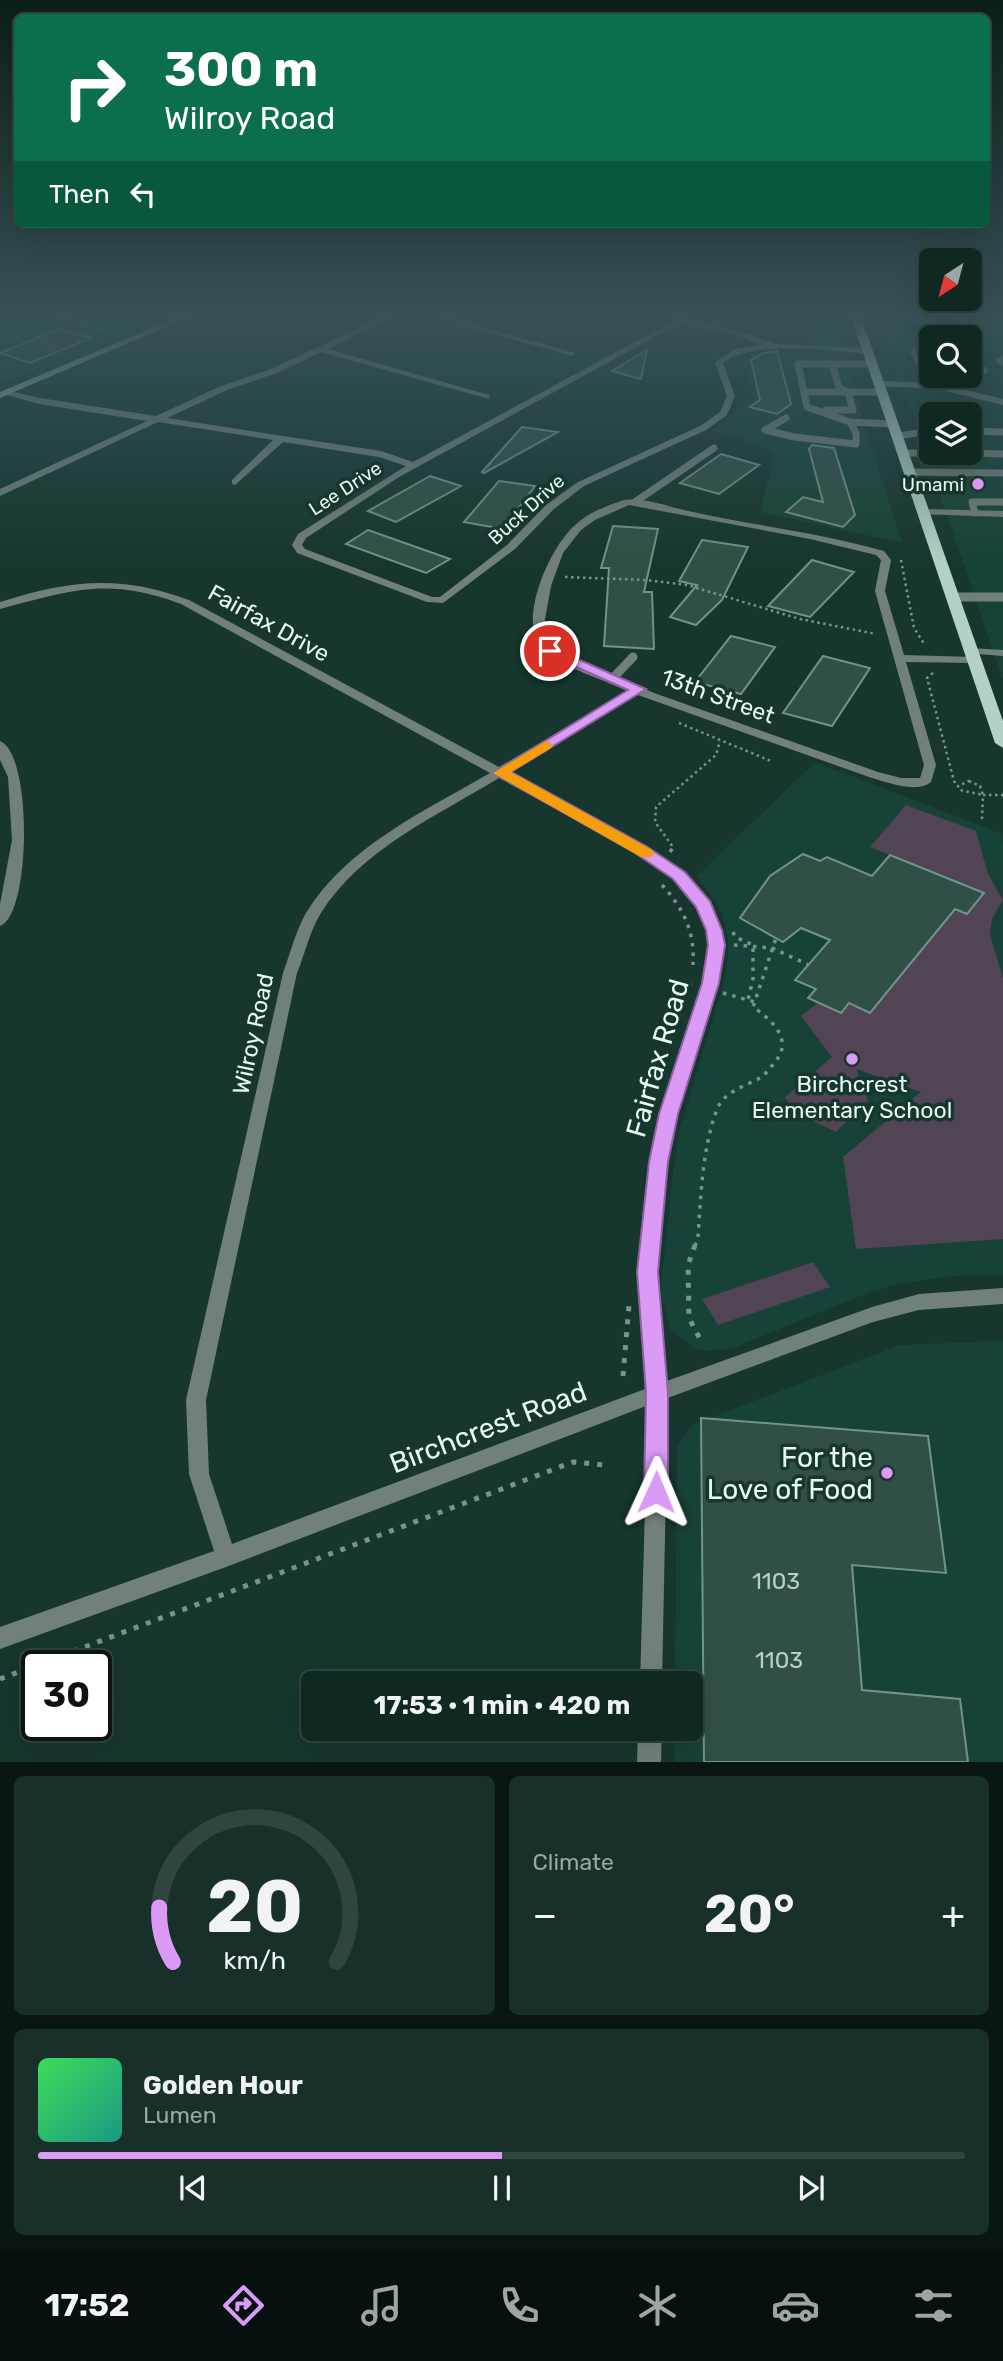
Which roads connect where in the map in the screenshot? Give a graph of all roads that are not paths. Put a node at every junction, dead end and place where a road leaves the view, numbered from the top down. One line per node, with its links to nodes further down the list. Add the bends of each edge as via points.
1 (31, 399): 10 (street)
2 (200, 399): 10 (street)
3 (534, 399): 22 (street, Lee Drive)
4 (730, 399): 32 (street, Buck Drive, via 724,412 703,428 582,484 443,600 431,600)
5 (806, 399): 8 (lane, via 807,407)
6 (850, 399): 8 (lane, via 853,410)
7 (885, 399): 12 (main road)
8 (816, 410): 11 (lane)
9 (786, 418): 11 (lane, via 765,430 856,444)
10 (157, 420): 16 (street); 26 (street)
11 (850, 422): 12 (lane)
12 (895, 430): 13 (lane); 18 (main road)
13 (919, 431)
14 (982, 431): 15 (lane)
15 (1003, 432)
16 (281, 438): 22 (street, via 381,454); 25 (street)
17 (715, 448): 27 (lane)
18 (903, 453): 19 (lane); 23 (main road)
19 (919, 453)
20 (982, 453): 21 (lane)
21 (1003, 454)
22 (414, 465): 32 (street, Lee Drive, via 302,536 297,545 301,551)
23 (910, 471): 24 (lane); 29 (main road)
24 (1003, 473)
25 (235, 482)
26 (0, 493)
27 (635, 502): 39 (street, via 880,553 886,560 880,591); 40 (street, 13th Street, via 608,508 579,526 554,556 539,621 539,640 550,651)
28 (1003, 502): 30 (lane, via 972,502)
29 (924, 512): 30 (street); 33 (main road)
30 (975, 513): 31 (street)
31 (1003, 514)
32 (339, 566)
33 (951, 597): 34 (lane); 37 (main road)
34 (1003, 597)
35 (0, 606): 44 (street, Fairfax Drive, via 72,585 146,587 185,601)
36 (1003, 653): 37 (street)
37 (972, 656): 39 (street); 42 (main road)
38 (632, 657): 40 (lane)
39 (899, 659): 41 (street, 13th Street, via 930,765 926,782 915,784 873,774)
40 (612, 678): 41 (street, 13th Street)
41 (639, 689): 44 (street, Wilroy Road)
42 (1003, 743)
43 (0, 745): 45 (street, via 14,777 19,840 10,897)
44 (500, 773): 47 (street, Fairfax Road, via 640,849 679,876 704,905 714,930 717,945 710,983 669,1114 659,1162 648,1272); 48 (street, Wilroy Road, via 358,861 322,900 296,952 197,1400 199,1474)
45 (0, 921)
46 (1003, 1296): 47 (street, Birchcrest Road, via 947,1298 900,1307)
47 (657, 1393): 48 (street, Birchcrest Road); 50 (street, Fairfax Road)
48 (226, 1557): 49 (street, Birchcrest Road)
49 (0, 1638)
50 (651, 1671)
51 (650, 1741): 52 (street)
52 (649, 1762)

